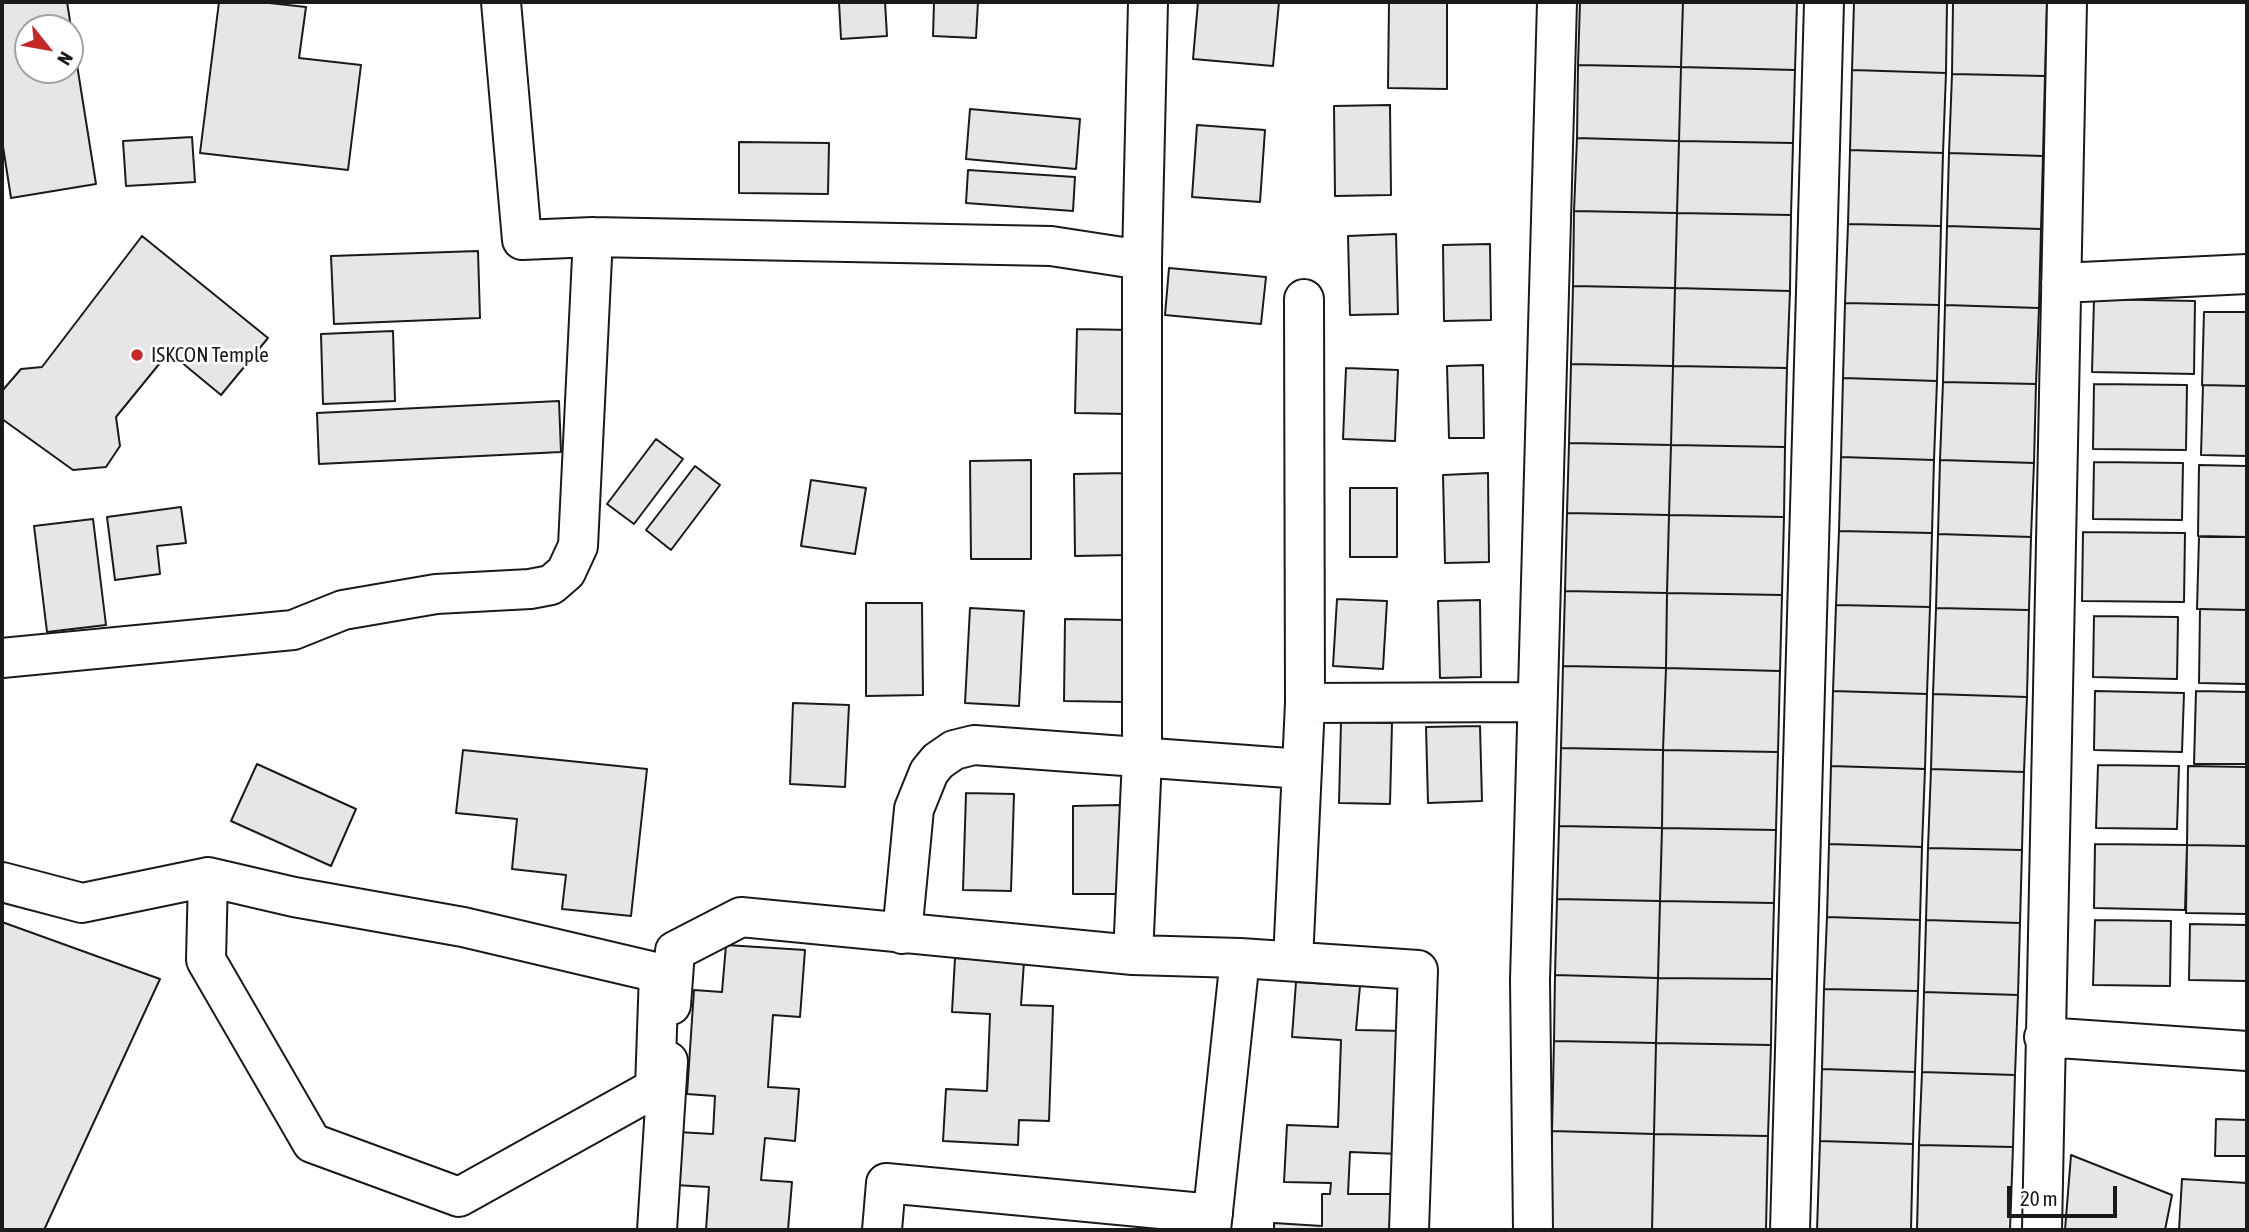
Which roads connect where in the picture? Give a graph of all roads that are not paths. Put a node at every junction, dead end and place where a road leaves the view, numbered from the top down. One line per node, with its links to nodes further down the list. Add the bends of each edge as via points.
1 (501, 2): 6 (street, via 522,240)
2 (1148, 2): 7 (street)
3 (1556, 2): 12 (street)
4 (1824, 2): 29 (street)
5 (2067, 2): 9 (street)
6 (593, 237): 7 (street, via 1051,246); 11 (street, via 578,546 566,572 551,585 436,594 343,611 293,631)
7 (1142, 260): 14 (street)
8 (2247, 274): 9 (street)
9 (2061, 284): 22 (street)
10 (1304, 299): 13 (street)
11 (2, 659)
12 (1537, 702): 13 (street); 28 (street, via 1530,980)
13 (1305, 703): 15 (street)
14 (1142, 759): 15 (street); 18 (street, via 974,745 937,761 914,809); 19 (street)
15 (1302, 769): 21 (street)
16 (208, 877): 16 (street, via 206,960 312,1143 459,1197 655,1088 659,973 463,927); 17 (street, via 82,902)
17 (2, 882)
18 (902, 934): 19 (street); 25 (street, via 741,917 675,951)
19 (1133, 955): 20 (street)
20 (1240, 958): 21 (street); 24 (street)
21 (1293, 961): 27 (street, via 1418,970)
22 (2044, 1037): 23 (street); 30 (street)
23 (2247, 1051)
24 (1212, 1222): 26 (street, via 886,1183)
25 (657, 1230)
26 (882, 1230)
27 (1409, 1230)
28 (1534, 1230)
29 (1790, 1230)
30 (2042, 1230)

